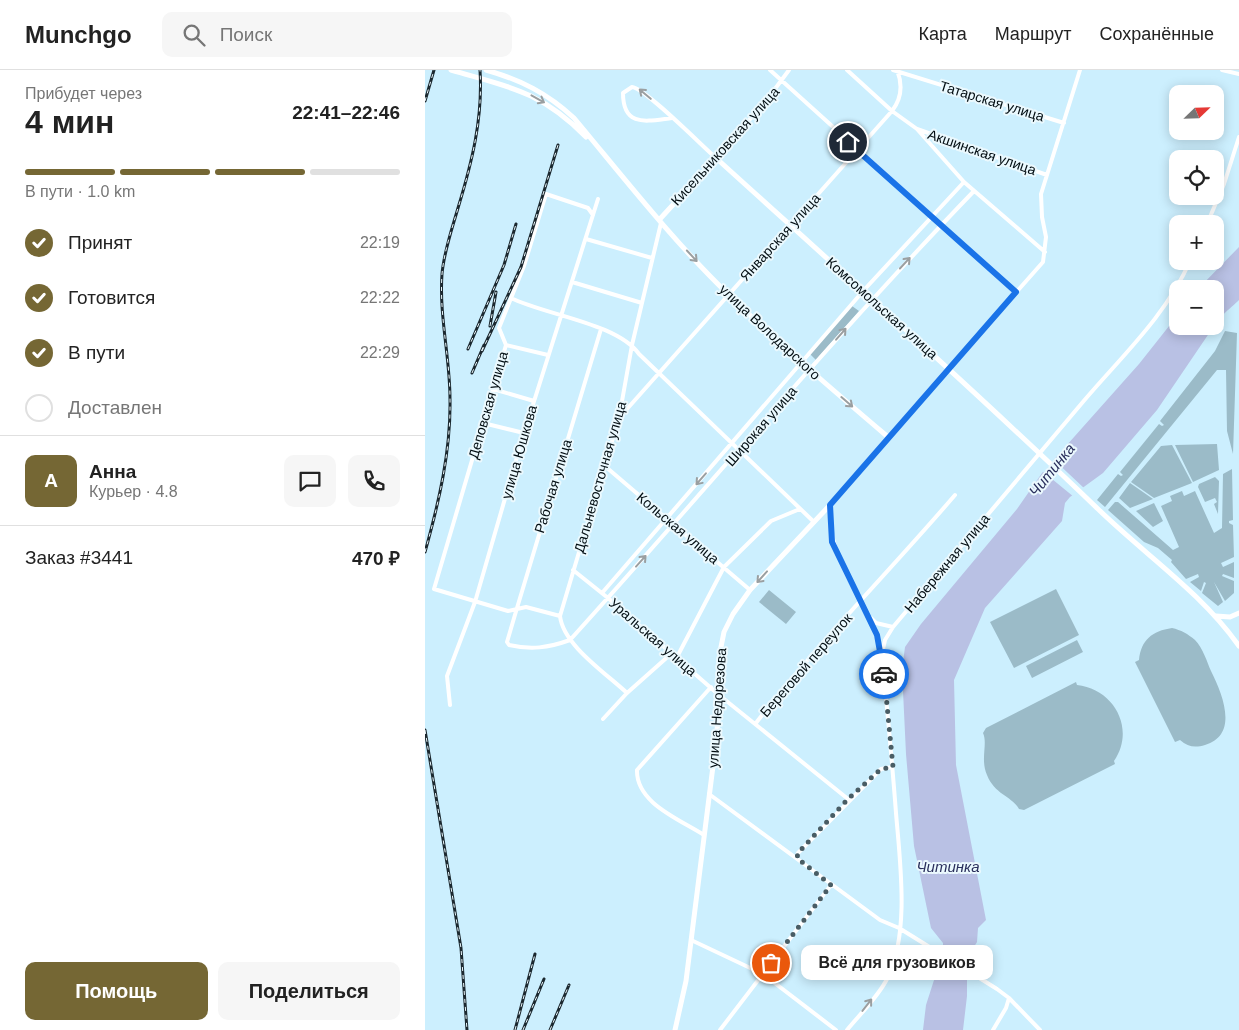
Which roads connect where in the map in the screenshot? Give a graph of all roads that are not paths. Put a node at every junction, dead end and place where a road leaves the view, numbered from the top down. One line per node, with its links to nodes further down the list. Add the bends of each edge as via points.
1 (451, 70): 19 (main road, one-way to 19, via 524,91 544,102 569,120)
2 (486, 70): 19 (main road, via 528,84 561,106)
3 (770, 70): 11 (street)
4 (789, 70): 11 (street, Кисельниковская улица)
5 (847, 70): 12 (street)
6 (893, 70): 9 (street, Татарская улица)
7 (1080, 70): 14 (street)
8 (1222, 70): 10 (street)
9 (898, 71): 12 (street, Январская улица, via 899,102); 14 (street, Татарская улица)
10 (1239, 74)
11 (782, 81): 17 (street); 18 (street, Кисельниковская улица)
12 (892, 111): 15 (street); 17 (street, Январская улица)
13 (672, 118): 13 (street, Комсомольская улица, one-way to 13, via 639,89 632,87 623,93 623,104 635,120); 18 (street, Комсомольская улица)
14 (1064, 123): 20 (street)
15 (917, 129): 20 (street, Акшинская улица); 21 (street)
16 (1239, 137): 25 (street)
17 (858, 151): 26 (street); 28 (street, Январская улица)
18 (716, 158): 27 (main road, Кисельниковская улица); 28 (main road, Комсомольская улица)
19 (610, 162): 27 (main road, улица Володарского)
20 (1047, 175): 31 (street, via 1041,194)
21 (963, 182): 22 (street); 26 (street, Широкая улица)
22 (974, 191): 29 (street, Широкая улица); 31 (street)
23 (598, 199): 24 (street, улица Юшкова)
24 (593, 215): 30 (street, улица Юшкова); 38 (street, Деповская улица, via 588,208 546,194)
25 (1211, 215)
26 (930, 216): 29 (street); 35 (street, Широкая улица)
27 (660, 222): 32 (street, Дальневосточная улица); 37 (main road, улица Володарского, one-way to 37)
28 (790, 225): 35 (main road, Комсомольская улица); 37 (street, Январская улица)
29 (940, 226): 36 (street); 39 (street, Широкая улица, one-way to 29)
30 (586, 239): 32 (street); 34 (street, улица Юшкова)
31 (1046, 252): 36 (street, улица Недорезова, via 1043,262)
32 (652, 258): 40 (street, Дальневосточная улица)
33 (1186, 270): 58 (street, Набережная улица, via 1154,321)
34 (572, 282): 40 (street); 41 (street, улица Юшкова)
35 (864, 290): 39 (main road, Комсомольская улица); 46 (street, Широкая улица)
36 (1016, 292): 47 (street, улица Недорезова)
37 (728, 295): 46 (main road, улица Володарского); 49 (street, Январская улица)
38 (511, 298): 41 (street); 43 (street, Деповская улица, via 499,328)
39 (872, 298): 47 (main road, Комсомольская улица); 48 (street, Широкая улица, one-way to 39)
40 (642, 303): 44 (street, Дальневосточная улица)
41 (562, 316): 42 (street); 45 (street, улица Юшкова)
42 (601, 329): 44 (street); 73 (street, Рабочая улица)
43 (506, 345): 45 (street); 50 (street, Деповская улица)
44 (632, 345): 49 (street); 52 (street, Дальневосточная улица)
45 (548, 356): 51 (street, улица Юшкова)
46 (802, 363): 48 (main road, улица Володарского); 56 (street, Широкая улица)
47 (949, 368): 55 (main road, улица Недорезова); 58 (main road, Комсомольская улица)
48 (810, 370): 55 (main road, улица Володарского, one-way to 55); 57 (street, Широкая улица)
49 (659, 374): 52 (street, Январская улица); 56 (street)
50 (493, 389): 51 (street); 53 (street, Деповская улица)
51 (534, 401): 54 (street, улица Юшкова)
52 (619, 418): 59 (street, Дальневосточная улица)
53 (483, 423): 54 (street); 72 (street, Деповская улица, via 435,589)
54 (524, 433): 72 (street, улица Юшкова)
55 (888, 437): 61 (main road, улица Недорезова)
56 (733, 442): 57 (street); 63 (street, Широкая улица, one-way to 63)
57 (741, 450): 62 (street); 65 (street, Широкая улица)
58 (1039, 454): 77 (main road, Комсомольская улица); 78 (street, Набережная улица)
59 (606, 466): 63 (street, Кольская улица); 67 (street, Дальневосточная улица)
60 (955, 495): 71 (street, Береговой переулок)
61 (830, 505): 64 (main road, улица Недорезова); 71 (street, via 832,542)
62 (800, 509): 64 (street); 66 (street, via 771,521)
63 (668, 518): 65 (street, Кольская улица); 69 (street, Широкая улица)
64 (814, 522): 68 (main road, улица Недорезова, one-way to 68)
65 (674, 524): 66 (street, Кольская улица); 70 (street, Широкая улица, one-way to 65)
66 (725, 567): 68 (street, Кольская улица); 83 (street)
67 (573, 570): 69 (street, Уральская улица); 75 (street, Дальневосточная улица)
68 (750, 590): 86 (main road, улица Недорезова, via 724,632)
69 (602, 593): 70 (street, Уральская улица)
70 (609, 598): 79 (street, Широкая улица); 81 (street, Уральская улица)
71 (861, 601): 76 (street); 89 (street, Береговой переулок)
72 (475, 602): 73 (street, via 508,611); 87 (street, улица Юшкова, via 447,676)
73 (517, 608): 75 (street, via 532,608); 79 (street, Рабочая улица, via 507,643 528,649 552,647)
74 (1239, 613): 77 (main road, via 1230,617)
75 (560, 616): 79 (street, via 561,625)
76 (869, 616): 78 (street, via 876,623); 82 (street)
77 (1216, 616): 80 (main road, Комсомольская улица)
78 (893, 627): 82 (street, Набережная улица)
79 (570, 640): 85 (street)
80 (1239, 646)
81 (672, 653): 83 (street, Уральская улица); 85 (street)
82 (881, 654): 90 (street, Набережная улица)
83 (677, 657): 84 (street, Уральская улица)
84 (711, 687): 86 (street, Уральская улица); 93 (street, via 637,770 642,794)
85 (627, 693): 88 (street)
86 (719, 695): 89 (street, Уральская улица); 91 (main road, улица Недорезова)
87 (450, 705)
88 (603, 719)
89 (756, 723): 92 (street, Уральская улица)
90 (893, 767): 92 (street, via 881,769); 96 (street, Набережная улица, via 900,870)
91 (709, 794): 93 (main road, улица Недорезова); 94 (street)
92 (848, 799): 94 (street, via 798,853)
93 (704, 835): 97 (main road, улица Недорезова)
94 (797, 858): 95 (street)
95 (831, 885): 96 (street, via 880,920); 98 (street)
96 (899, 928): 99 (street); 103 (street, Набережная улица, one-way to 96, via 887,980 895,958)
97 (691, 940): 98 (street); 100 (main road, улица Недорезова)
98 (763, 974): 101 (street); 102 (street)
99 (1009, 998): 104 (street); 105 (street)
100 (675, 1030)
101 (720, 1030)
102 (836, 1030)
103 (847, 1030)
104 (993, 1030)
105 (1040, 1030)

